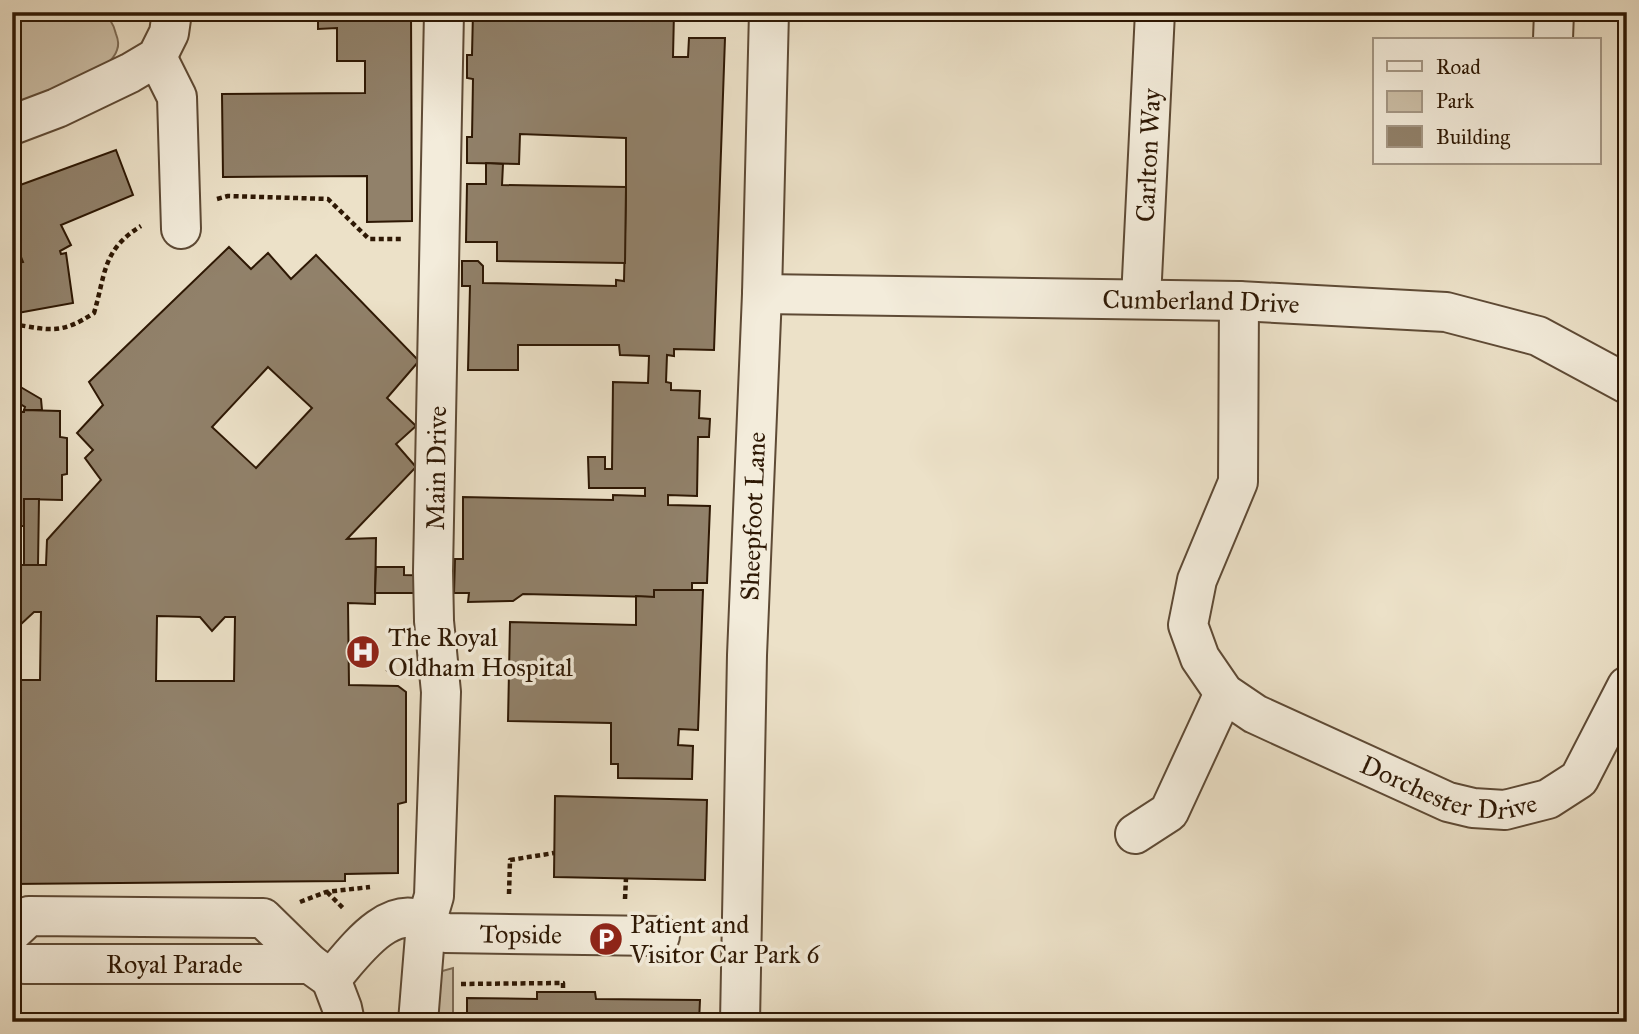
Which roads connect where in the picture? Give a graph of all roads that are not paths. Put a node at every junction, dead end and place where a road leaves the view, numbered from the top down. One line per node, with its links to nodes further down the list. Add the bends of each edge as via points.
1 (172, 12): 7 (street, via 170,33)
2 (444, 12): 17 (street, Main Drive, via 433,571 441,692 434,896)
3 (769, 12): 10 (street, Sheepfoot Lane)
4 (1155, 12): 11 (street, Carlton Way)
5 (1554, 12): 6 (street)
6 (1553, 38)
7 (157, 57): 8 (street, via 57,108); 9 (street, via 177,97)
8 (12, 125)
9 (164, 226)
10 (762, 294): 11 (street, Cumberland Drive); 24 (street, Sheepfoot Lane, via 747,655)
11 (1142, 299): 12 (street, Cumberland Drive)
12 (1239, 301): 13 (street, Cumberland Drive, via 1446,312 1538,336); 15 (street, Dorchester Drive, via 1238,482 1198,580 1188,625 1200,658)
13 (1627, 384)
14 (1627, 686): 15 (street, Dorchester Drive, via 1579,779 1548,799 1505,810 1448,802 1255,713)
15 (1224, 693): 16 (street, via 1168,811)
16 (1135, 834)
17 (426, 923): 19 (street, Topside, via 445,933); 21 (street, via 415,916 403,917 371,933); 23 (street, Main Drive)
18 (12, 932): 21 (street, via 29,916 263,918)
19 (660, 936)
20 (12, 960): 21 (street, Royal Parade, via 24,964)
21 (321, 971): 22 (street)
22 (345, 1022)
23 (418, 1022)
24 (740, 1022)

